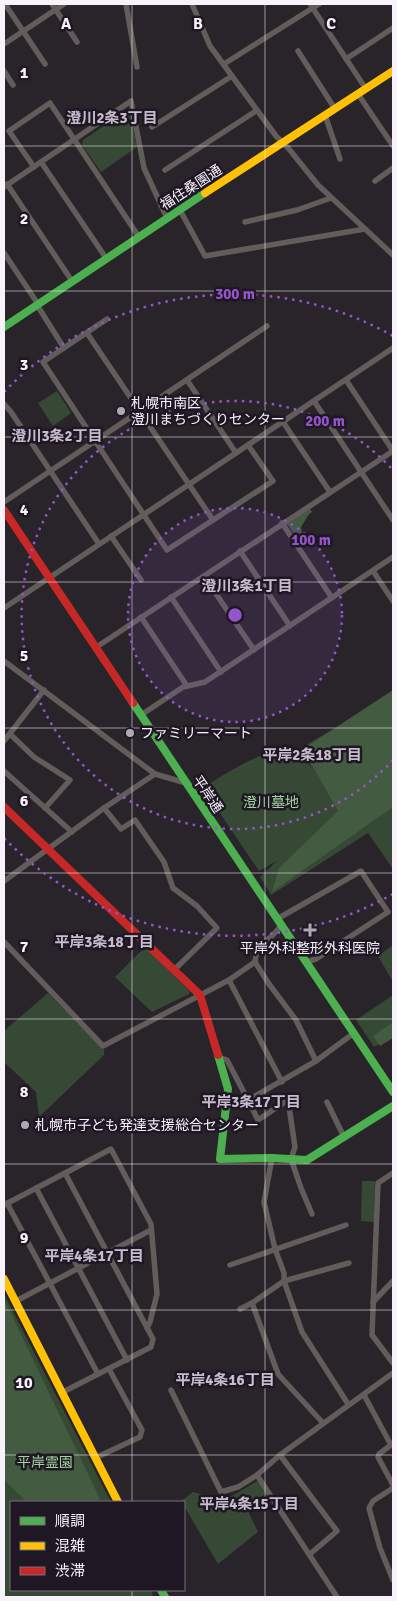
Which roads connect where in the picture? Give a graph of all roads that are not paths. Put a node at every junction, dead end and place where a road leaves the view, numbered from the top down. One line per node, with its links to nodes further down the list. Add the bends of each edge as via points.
1 (64, 4): 7 (street)
2 (126, 4): 16 (street)
3 (319, 4): 5 (street)
4 (194, 5): 15 (street, via 210,46)
5 (311, 6): 13 (street); 15 (street)
6 (7, 7): 9 (street)
7 (54, 7): 9 (street); 10 (street)
8 (393, 28): 13 (street)
9 (24, 31): 11 (street); 14 (street)
10 (77, 42)
11 (4, 44)
12 (298, 51): 23 (street)
13 (346, 59): 21 (street)
14 (45, 64)
15 (224, 64): 19 (street)
16 (137, 67)
17 (4, 71): 20 (street)
18 (393, 71): 21 (street, 福住桑園通)
19 (232, 76): 24 (street); 26 (street)
20 (13, 85)
21 (366, 89): 22 (street, 福住桑園通)
22 (358, 94): 23 (street, 福住桑園通); 29 (street)
23 (335, 109): 25 (street, 福住桑園通)
24 (256, 111): 28 (street); 34 (street)
25 (324, 115): 28 (street, 福住桑園通); 30 (street)
26 (152, 127)
27 (74, 140): 31 (street); 32 (street, via 50,103 9,131); 39 (street, via 131,102 144,168); 42 (street)
28 (282, 143): 37 (street); 38 (street, 福住桑園通)
29 (393, 146)
30 (340, 159)
31 (42, 162): 32 (street); 45 (street)
32 (34, 167): 36 (street)
33 (393, 168): 35 (street)
34 (165, 170)
35 (375, 181)
36 (6, 186): 46 (street)
37 (331, 198): 40 (street); 41 (street)
38 (180, 210): 39 (street, 福住桑園通); 41 (street, via 205,256)
39 (168, 218): 42 (street, 福住桑園通)
40 (245, 222)
41 (364, 229): 44 (street)
42 (139, 236): 45 (street, 福住桑園通)
43 (4, 253): 47 (street)
44 (393, 255)
45 (106, 258): 46 (street, 福住桑園通)
46 (72, 281): 47 (street, 福住桑園通)
47 (37, 304): 50 (street, 福住桑園通); 52 (street)
48 (108, 319): 51 (street)
49 (268, 326): 54 (street)
50 (4, 327)
51 (87, 333): 52 (street); 58 (street)
52 (64, 348): 60 (street, via 42,362)
53 (393, 348): 55 (street)
54 (188, 380): 58 (street); 62 (street)
55 (346, 380): 56 (street); 64 (street, via 393,451)
56 (314, 401): 59 (street); 64 (street)
57 (4, 404): 63 (street)
58 (140, 412): 60 (street); 65 (street)
59 (282, 422): 61 (street); 66 (street)
60 (95, 442): 63 (street); 69 (street)
61 (248, 445): 62 (street); 70 (street, via 273,481)
62 (236, 453): 65 (street)
63 (51, 471): 67 (street); 74 (street)
64 (361, 472): 66 (street); 71 (street)
65 (189, 484): 69 (street); 70 (street)
66 (330, 492): 72 (street)
67 (4, 502)
68 (4, 510): 79 (street, 平岸通)
69 (143, 515): 70 (street, via 167,550); 73 (street)
70 (213, 520)
71 (393, 520)
72 (282, 523): 75 (street); 82 (street)
73 (111, 536): 74 (street); 80 (street)
74 (99, 544): 79 (street)
75 (240, 551): 78 (street); 86 (street)
76 (393, 557): 77 (street)
77 (373, 571): 82 (street); 83 (street)
78 (204, 576): 81 (street); 88 (street)
79 (49, 578): 84 (street); 87 (street, 平岸通)
80 (141, 580)
81 (171, 597): 85 (street); 90 (street)
82 (332, 598): 86 (street)
83 (393, 601)
84 (4, 608)
85 (141, 617): 87 (street); 91 (street)
86 (290, 626): 88 (street)
87 (96, 648): 93 (street, 平岸通)
88 (254, 650): 90 (street)
89 (4, 663): 92 (street)
90 (221, 672): 91 (street, via 205,682)
91 (187, 686): 93 (street)
92 (44, 690): 94 (street); 97 (street)
93 (140, 715): 98 (street, 平岸通)
94 (10, 734): 95 (street); 100 (street, via 34,757 70,780)
95 (4, 741)
96 (4, 771): 100 (street)
97 (156, 774): 98 (street); 101 (street)
98 (186, 783): 105 (street, 平岸通)
99 (4, 807): 103 (street)
100 (45, 808): 102 (street)
101 (104, 808): 102 (street); 109 (street, via 121,829 135,820 164,862 173,888 197,906 217,928)
102 (72, 832): 103 (street)
103 (49, 850): 104 (street); 109 (street)
104 (4, 881)
105 (279, 922): 107 (street, via 272,936 257,948); 108 (street, 平岸通); 108 (street, via 361,870 388,912 316,959)
106 (4, 942): 111 (street, via 102,1046)
107 (256, 962): 110 (street); 114 (street, via 296,1020)
108 (306, 962): 112 (street, 平岸通)
109 (174, 970): 111 (street)
110 (229, 980): 111 (street); 115 (street)
111 (200, 995): 113 (street)
112 (354, 1033): 114 (street); 116 (street, 平岸通)
113 (218, 1057): 117 (street, via 227,1060); 121 (street, via 228,1089 220,1159)
114 (316, 1061): 115 (street)
115 (282, 1082): 117 (street)
116 (393, 1092)
117 (248, 1100): 122 (street, via 258,1120 288,1100 295,1147)
118 (327, 1102): 120 (street)
119 (393, 1106): 120 (street)
120 (344, 1138): 122 (street, via 307,1160)
121 (272, 1158): 122 (street); 130 (street, via 264,1202)
122 (291, 1159): 127 (street)
123 (65, 1173): 125 (street); 129 (street, via 111,1149); 131 (street)
124 (393, 1173): 140 (street, via 378,1183)
125 (36, 1188): 126 (street); 134 (street)
126 (5, 1204): 138 (street)
127 (312, 1214)
128 (346, 1225): 130 (street)
129 (151, 1230): 131 (street); 143 (street, via 157,1294)
130 (275, 1250): 133 (street); 136 (street)
131 (106, 1254): 134 (street); 143 (street)
132 (349, 1263): 136 (street)
133 (230, 1264)
134 (78, 1269): 138 (street); 144 (street)
135 (4, 1279): 139 (street)
136 (284, 1281): 141 (street); 152 (street, via 304,1338)
137 (393, 1281): 140 (street)
138 (50, 1283): 139 (street); 147 (street)
139 (16, 1301): 150 (street)
140 (373, 1302): 145 (street, via 372,1335)
141 (252, 1304): 142 (street); 153 (street, via 278,1374)
142 (240, 1309)
143 (147, 1328): 144 (street, via 152,1339 151,1347)
144 (127, 1360): 146 (street)
145 (393, 1363)
146 (109, 1369): 147 (street); 155 (street, via 142,1430 140,1437)
147 (98, 1374): 150 (street)
148 (393, 1375): 151 (street)
149 (171, 1390): 156 (street, via 221,1492 238,1487)
150 (63, 1392): 155 (street)
151 (364, 1395): 152 (street); 157 (street, via 391,1445 378,1457)
152 (348, 1404): 153 (street)
153 (323, 1423): 154 (street)
154 (280, 1455): 156 (street); 159 (street, via 337,1531)
155 (95, 1458): 158 (street)
156 (257, 1474): 159 (street)
157 (393, 1486): 160 (street, via 369,1508)
158 (117, 1501)
159 (310, 1554): 161 (street)
160 (393, 1580)
161 (337, 1597)

